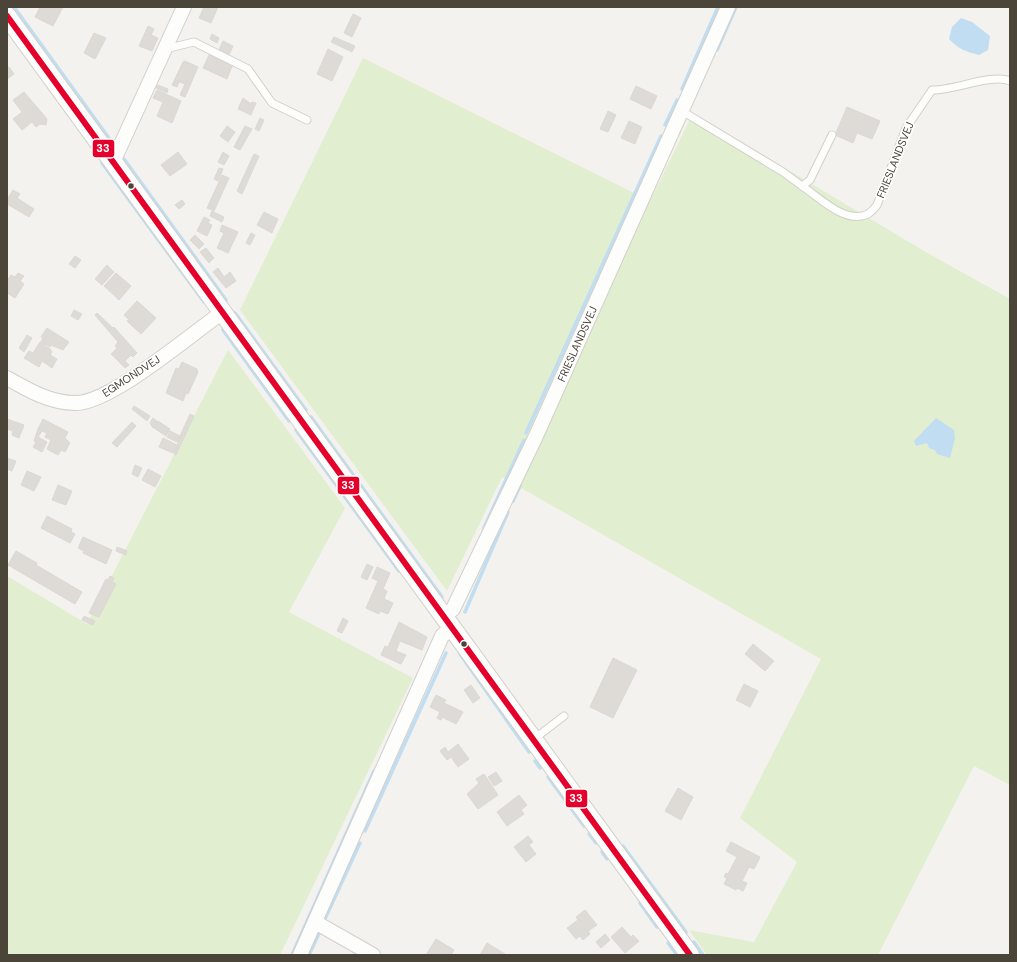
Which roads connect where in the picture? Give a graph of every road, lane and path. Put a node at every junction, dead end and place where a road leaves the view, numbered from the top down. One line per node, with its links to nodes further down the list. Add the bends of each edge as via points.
1 (184, 7): 4 (street)
2 (728, 7): 6 (street, FRIESLANDSVEJ)
3 (7, 16): 9 (street)
4 (165, 49): 7 (lane, via 194,42 248,69 272,103); 9 (street)
5 (1010, 81): 10 (lane, FRIESLANDSVEJ, via 993,80 932,90 906,128 877,205 868,214 854,217 842,213)
6 (682, 111): 10 (lane, FRIESLANDSVEJ); 13 (street, FRIESLANDSVEJ, via 536,436)
7 (307, 120)
8 (832, 135): 10 (lane, via 810,180)
9 (113, 162): 11 (street)
10 (802, 186)
11 (223, 312): 12 (street, EGMONDVEJ, via 118,388 96,399 76,403 43,397); 13 (street)
12 (7, 378)
13 (448, 621): 15 (street); 16 (street, FRIESLANDSVEJ)
14 (564, 716): 15 (lane)
15 (533, 740): 19 (street)
16 (315, 922): 17 (street, FRIESLANDSVEJ); 18 (street)
17 (300, 955)
18 (373, 955)
19 (690, 955)

